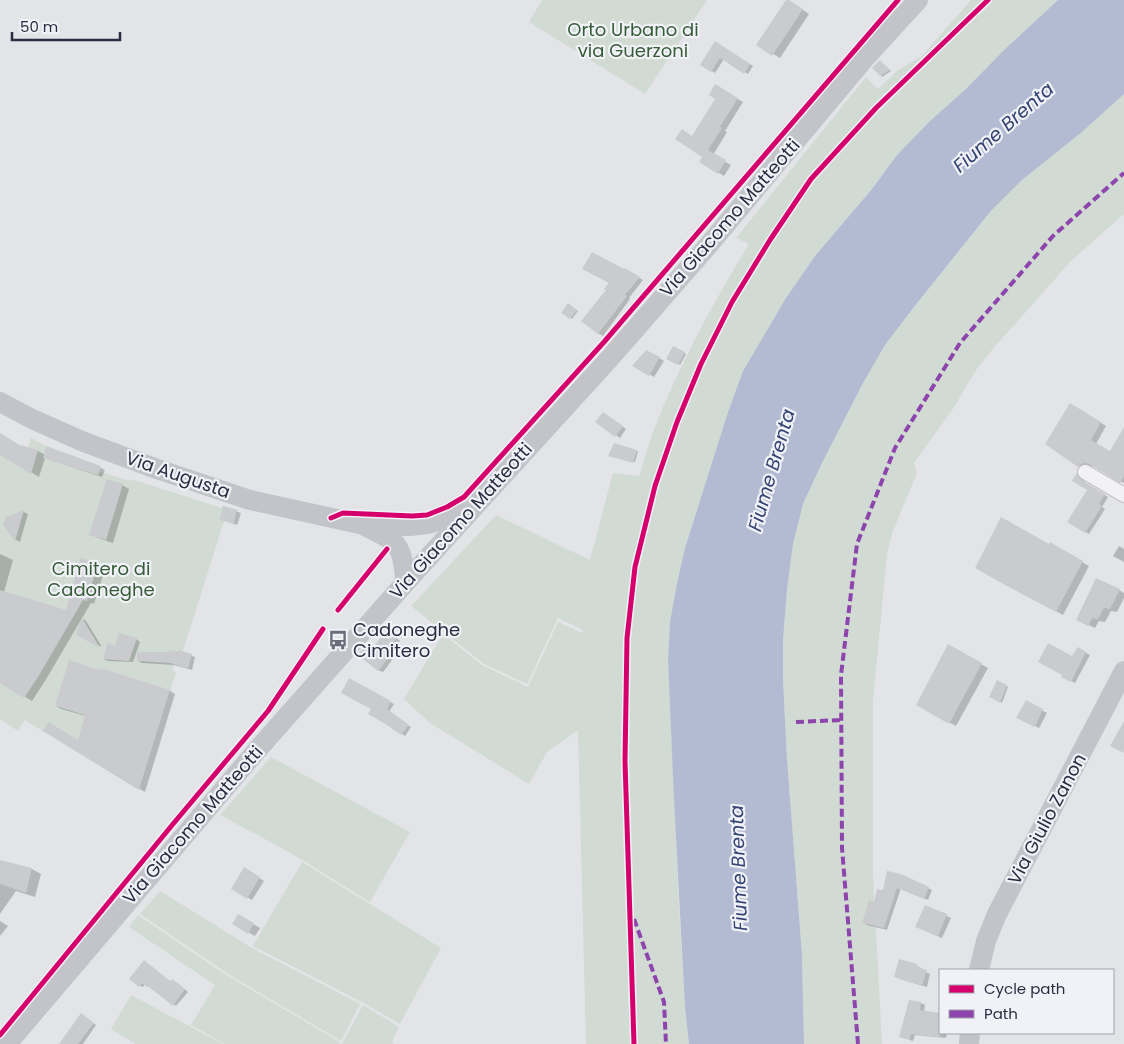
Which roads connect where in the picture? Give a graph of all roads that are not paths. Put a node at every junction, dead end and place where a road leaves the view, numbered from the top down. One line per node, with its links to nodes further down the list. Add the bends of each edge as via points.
1 (918, 0): 5 (main road, Via Giacomo Matteotti, via 610,358)
2 (0, 402): 6 (main road, Via Augusta, via 84,442 219,490)
3 (1085, 472): 4 (street)
4 (1124, 495)
5 (472, 510): 7 (main road, Via Augusta, via 428,524); 9 (main road, Via Giacomo Matteotti)
6 (364, 525): 7 (main road, Via Augusta); 8 (main road, Via Augusta)
7 (410, 526): 9 (main road)
8 (398, 547): 9 (main road, Via Augusta); 10 (main road)
9 (430, 556): 10 (main road, Via Giacomo Matteotti)
10 (406, 583): 13 (main road, Via Giacomo Matteotti, via 244,765)
11 (1124, 671): 12 (main road, Via Giulio Zanon, via 997,914)
12 (979, 969)
13 (7, 1044)

